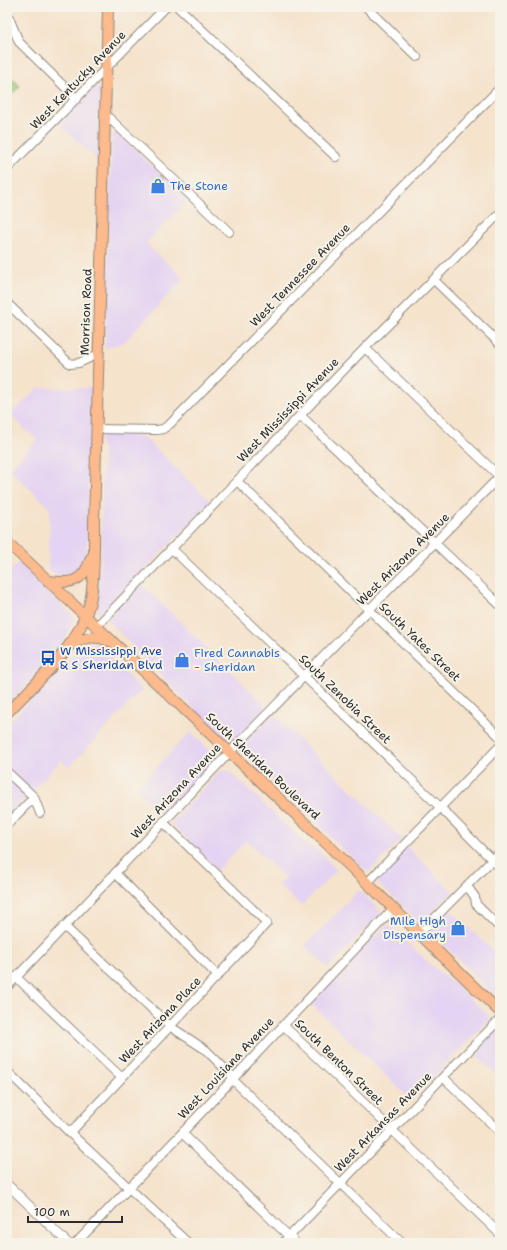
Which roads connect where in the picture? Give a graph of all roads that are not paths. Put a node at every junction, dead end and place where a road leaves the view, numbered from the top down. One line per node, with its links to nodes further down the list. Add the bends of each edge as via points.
1 (108, 7): 7 (main road, Morrison Road)
2 (166, 7): 7 (street, West Kentucky Avenue)
3 (178, 7): 11 (street)
4 (366, 7): 6 (street)
5 (7, 13): 9 (street, via 19,42)
6 (417, 57)
7 (106, 68): 9 (street, West Kentucky Avenue); 10 (main road, Morrison Road)
8 (500, 88): 21 (street, West Tennessee Avenue, via 170,424 157,430)
9 (76, 99): 12 (street, West Kentucky Avenue)
10 (106, 115): 14 (street); 19 (main road, Morrison Road)
11 (336, 157)
12 (7, 169)
13 (500, 214): 15 (street, West Mississippi Avenue)
14 (229, 232)
15 (434, 280): 17 (street); 18 (street, West Mississippi Avenue)
16 (7, 303): 19 (street, via 70,364 79,363)
17 (500, 344)
18 (365, 348): 20 (street, West Mississippi Avenue); 22 (street)
19 (98, 354): 21 (main road, Morrison Road)
20 (300, 414): 23 (street, West Mississippi Avenue); 25 (street)
21 (96, 429): 26 (main road, Morrison Road)
22 (500, 477): 25 (street, West Arizona Avenue)
23 (237, 481): 27 (street, West Mississippi Avenue); 30 (street, South Yates Street)
24 (7, 542): 28 (main road, South Sheridan Boulevard)
25 (435, 543): 29 (street); 30 (street, West Arizona Avenue)
26 (93, 548): 28 (main road, via 87,568 79,579 68,582); 31 (main road, Morrison Road, via 91,596)
27 (171, 548): 32 (street, West Mississippi Avenue); 35 (street, South Zenobia Street)
28 (48, 581): 31 (main road, South Sheridan Boulevard)
29 (500, 606)
30 (369, 610): 35 (street, West Arizona Avenue); 37 (street, South Yates Street)
31 (86, 617): 32 (main road, South Sheridan Boulevard); 34 (main road)
32 (96, 626): 33 (main road, South Sheridan Boulevard)
33 (115, 644): 34 (main road, via 102,638 89,637 78,640); 39 (main road, South Sheridan Boulevard)
34 (67, 648): 36 (main road)
35 (304, 676): 39 (street, West Arizona Avenue); 42 (street, South Zenobia Street)
36 (7, 713)
37 (500, 737)
38 (500, 746): 42 (street)
39 (230, 752): 44 (street, West Arizona Avenue); 50 (main road, South Sheridan Boulevard)
40 (7, 772): 41 (street)
41 (34, 797): 43 (street); 45 (street)
42 (441, 808): 47 (street, South Zenobia Street); 50 (street)
43 (40, 812)
44 (163, 822): 49 (street, West Arizona Avenue); 56 (street, West Arizona Place, via 267,923)
45 (7, 825)
46 (500, 852): 47 (street)
47 (492, 860): 48 (street, South Zenobia Street); 51 (street)
48 (500, 868)
49 (115, 873): 53 (street, West Arizona Avenue); 56 (street)
50 (367, 883): 52 (main road, South Sheridan Boulevard)
51 (467, 886): 54 (street, via 475,897 476,904); 55 (street)
52 (393, 909): 55 (main road, South Sheridan Boulevard); 61 (street, West Louisiana Avenue)
53 (64, 926): 57 (street, West Arizona Avenue); 62 (street)
54 (500, 928)
55 (419, 934): 59 (main road, South Sheridan Boulevard)
56 (218, 976): 62 (street, West Arizona Place)
57 (16, 978): 58 (street, West Arizona Avenue); 65 (street)
58 (7, 987)
59 (500, 1012)
60 (500, 1019): 64 (street, West Arkansas Avenue)
61 (283, 1025): 66 (street, West Louisiana Avenue); 67 (street, South Benton Street)
62 (171, 1027): 65 (street, West Arizona Place); 66 (street, via 206,1050)
63 (7, 1071): 69 (street)
64 (443, 1077): 67 (street, West Arkansas Avenue); 68 (street)
65 (122, 1078): 69 (street, West Arizona Place)
66 (232, 1078): 70 (street, West Louisiana Avenue); 72 (street)
67 (392, 1130): 72 (street, West Arkansas Avenue); 74 (street, South Benton Street)
68 (500, 1132)
69 (70, 1133): 73 (street)
70 (182, 1133): 73 (street, West Louisiana Avenue); 75 (street)
71 (7, 1184): 76 (street)
72 (340, 1184): 75 (street, West Arkansas Avenue); 80 (street)
73 (129, 1188): 77 (street, West Louisiana Avenue); 78 (street)
74 (500, 1234)
75 (286, 1240): 79 (street)
76 (68, 1243)
77 (76, 1243)
78 (188, 1243)
79 (296, 1243)
80 (402, 1243)

